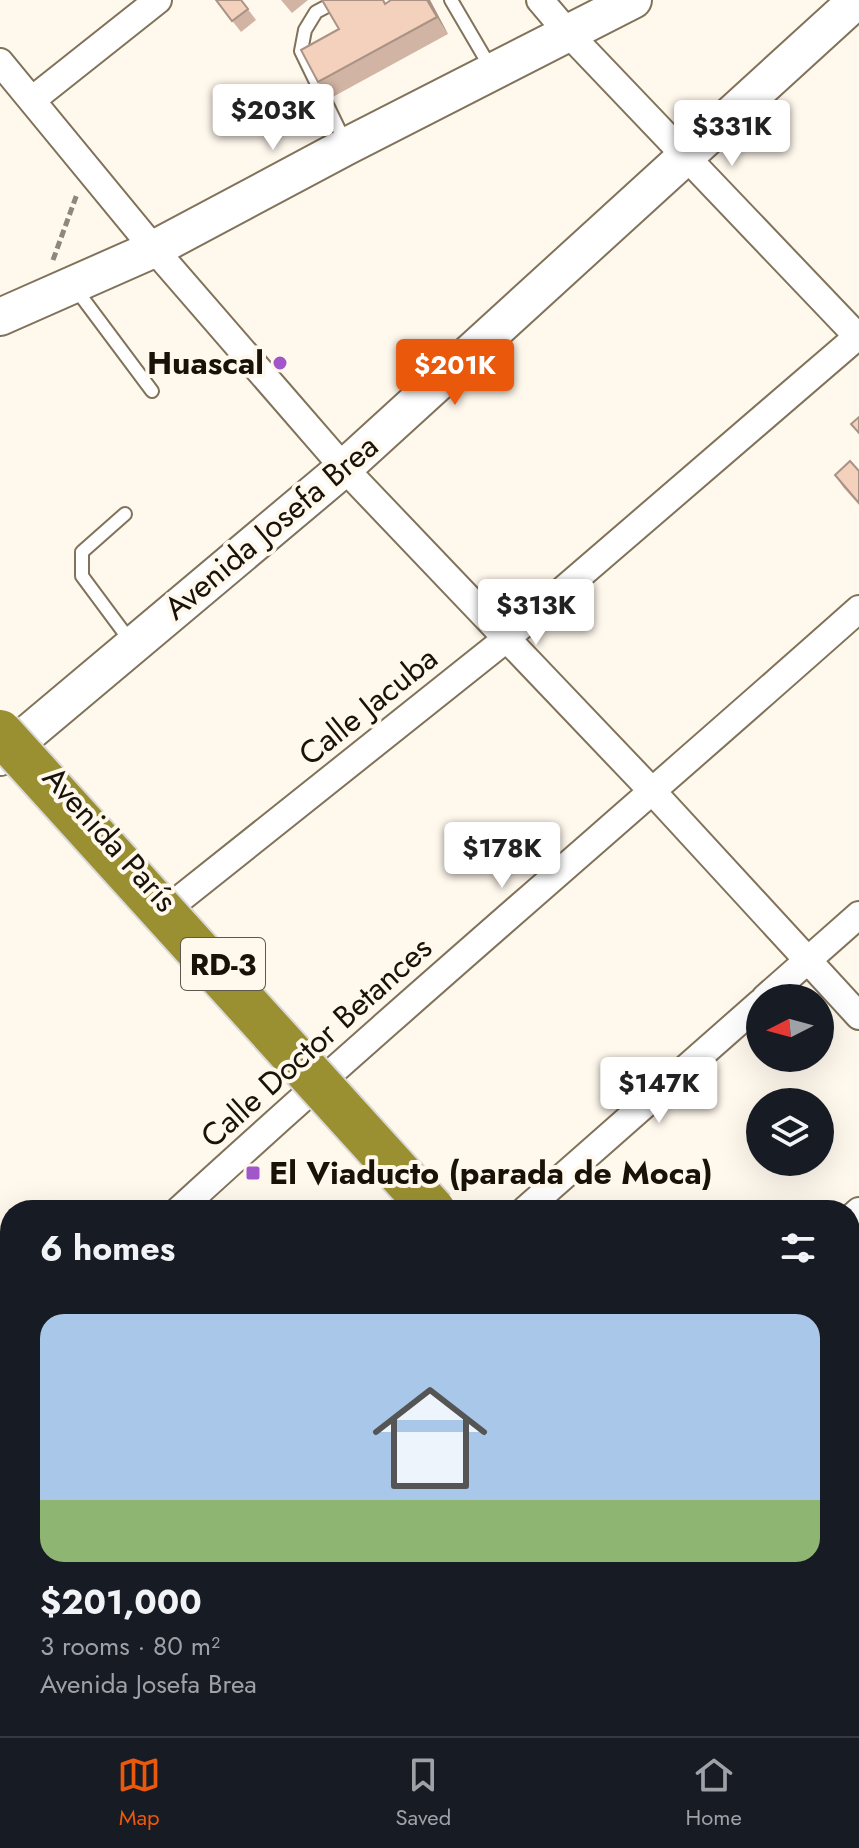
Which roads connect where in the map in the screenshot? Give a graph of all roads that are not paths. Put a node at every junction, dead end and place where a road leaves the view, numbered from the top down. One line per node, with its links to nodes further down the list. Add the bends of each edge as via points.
1 (158, 0): 10 (street)
2 (339, 0): 11 (lane, via 316,12 301,51)
3 (451, 0): 9 (lane)
4 (540, 0): 7 (street)
5 (633, 0): 7 (main road)
6 (857, 0): 12 (main road, Avenida Josefa Brea)
7 (568, 33): 9 (main road); 12 (street)
8 (0, 62): 10 (street)
9 (494, 73): 11 (main road)
10 (32, 100): 13 (street)
11 (347, 146): 13 (main road)
12 (686, 156): 16 (street); 18 (main road, Avenida Josefa Brea)
13 (154, 249): 14 (main road); 18 (street)
14 (73, 285): 15 (main road); 17 (lane)
15 (0, 317)
16 (859, 336): 21 (street, Calle Jacuba)
17 (152, 391)
18 (344, 468): 21 (street); 22 (main road, Avenida Josefa Brea)
19 (125, 514): 22 (lane, via 82,552 82,576)
20 (859, 609): 24 (street, Calle Doctor Betances)
21 (506, 639): 24 (street); 25 (street, Calle Jacuba)
22 (133, 644): 23 (main road, Avenida Josefa Brea)
23 (5, 736): 25 (main road, Avenida París / RD-3); 33 (highway, RD-3, bridge)
24 (653, 792): 27 (street); 31 (street, Calle Doctor Betances)
25 (171, 906): 31 (main road, Avenida París / RD-3)
26 (859, 915): 27 (street)
27 (807, 961): 28 (street); 30 (street)
28 (781, 984)
29 (746, 1015): 35 (street)
30 (859, 1016)
31 (326, 1076): 32 (street, Calle Doctor Betances); 34 (main road, Avenida París / RD-3)
32 (190, 1200)
33 (424, 1200)
34 (437, 1200)
35 (536, 1200)

